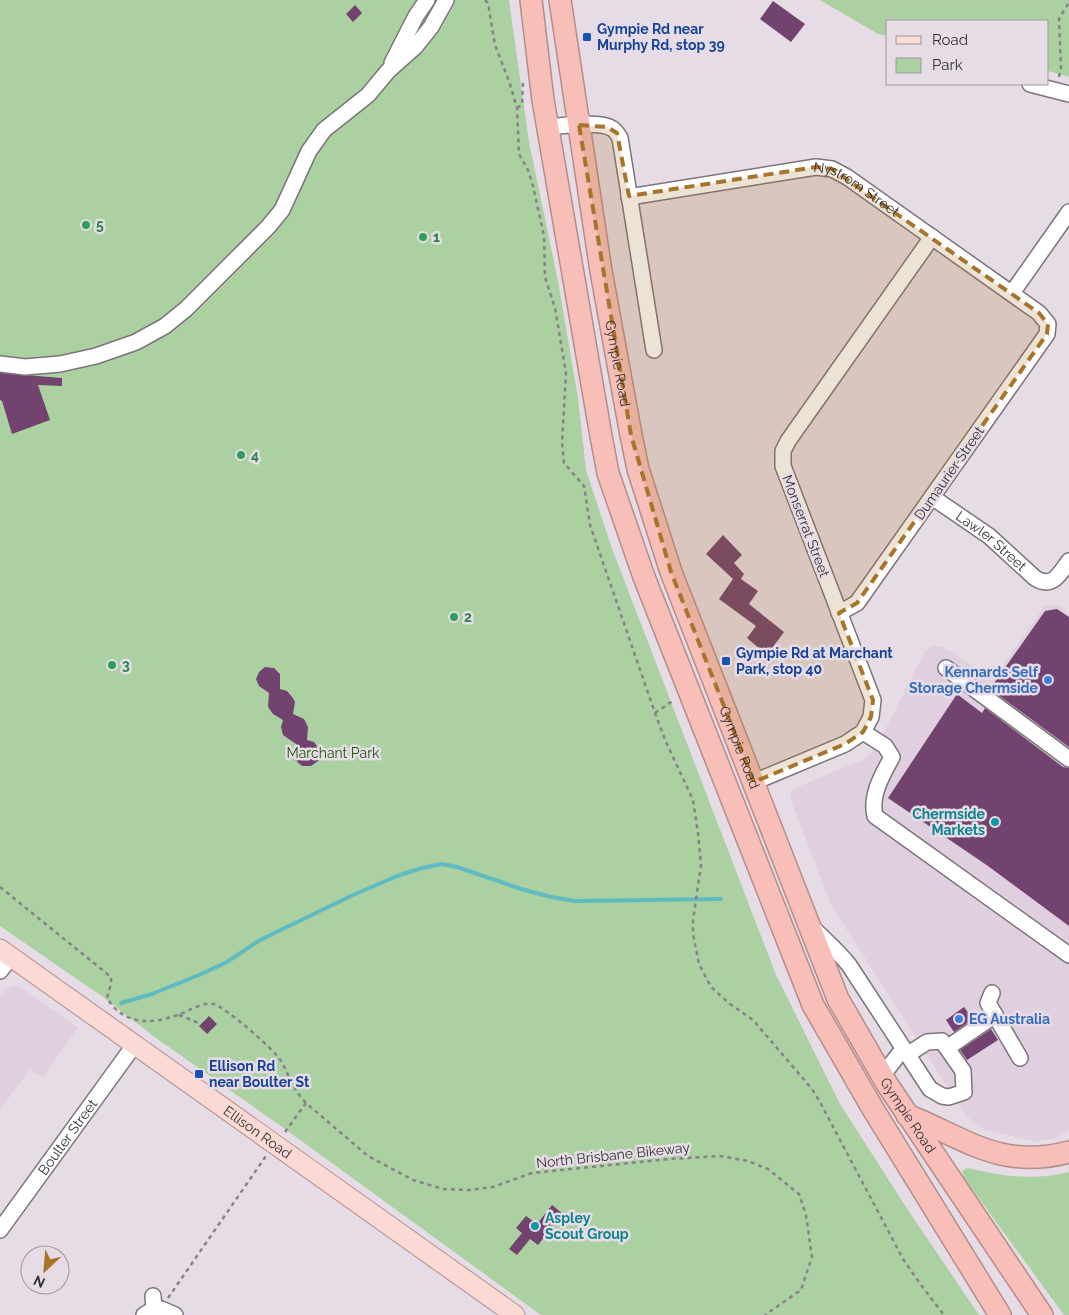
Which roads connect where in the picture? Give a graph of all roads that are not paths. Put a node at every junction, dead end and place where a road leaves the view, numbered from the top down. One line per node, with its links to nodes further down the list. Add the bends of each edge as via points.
1 (427, 0): 5 (street)
2 (446, 0): 5 (street, via 415,47)
3 (531, 0): 9 (highway, Gympie Road)
4 (560, 0): 8 (highway, Gympie Road)
5 (388, 71): 16 (street, via 368,95 324,130 310,151 282,210 268,227 165,326 136,342 96,356 25,367)
6 (1034, 85): 7 (street)
7 (1062, 92)
8 (579, 125): 9 (street); 10 (street, via 607,127 617,133); 23 (highway, Gympie Road, via 601,271 638,469 671,572)
9 (548, 127): 40 (highway, Gympie Road, via 608,473 644,576 813,1005 868,1102)
10 (629, 197): 12 (street, Nystrom Street, via 816,167 832,169); 15 (street)
11 (1069, 212): 13 (street)
12 (932, 237): 13 (street, Nystrom Street); 19 (street, Monserrat Street, via 783,451 783,466)
13 (1012, 293): 14 (street, Nystrom Street, via 1040,313)
14 (1048, 324): 17 (street, Dumaurier Street, via 1048,334)
15 (654, 350)
16 (0, 364)
17 (932, 497): 18 (street, Lawler Street, via 989,536 1040,582 1048,583 1058,577); 19 (street, Dumaurier Street, via 857,603)
18 (1069, 561)
19 (839, 613): 21 (street, Monserrat Street, via 872,700 871,717)
20 (946, 668): 22 (street)
21 (863, 732): 23 (street, via 845,744); 25 (street, via 885,746 892,757 875,796 875,816)
22 (1069, 759)
23 (754, 782): 24 (highway, Gympie Road)
24 (808, 922): 31 (street, via 849,965); 33 (highway, Gympie Road, via 838,999)
25 (1069, 955)
26 (4, 959): 29 (main road, Ellison Road)
27 (992, 993): 28 (street, via 988,1003)
28 (995, 1014): 30 (street); 32 (street)
29 (135, 1044): 36 (street, Boulter Street); 39 (main road, Ellison Road)
30 (947, 1048): 31 (street, via 942,1041 927,1042); 31 (street, via 963,1071 964,1092 949,1097 930,1089)
31 (907, 1052): 33 (street, via 899,1054)
32 (1020, 1058)
33 (881, 1073): 34 (highway, Gympie Road)
34 (907, 1115): 35 (highway, via 973,1146 1000,1154 1039,1158); 41 (highway, Gympie Road)
35 (1069, 1152)
36 (0, 1230)
37 (153, 1308): 38 (street)
38 (175, 1315)
39 (515, 1315)
40 (1000, 1315)
41 (1042, 1315)

